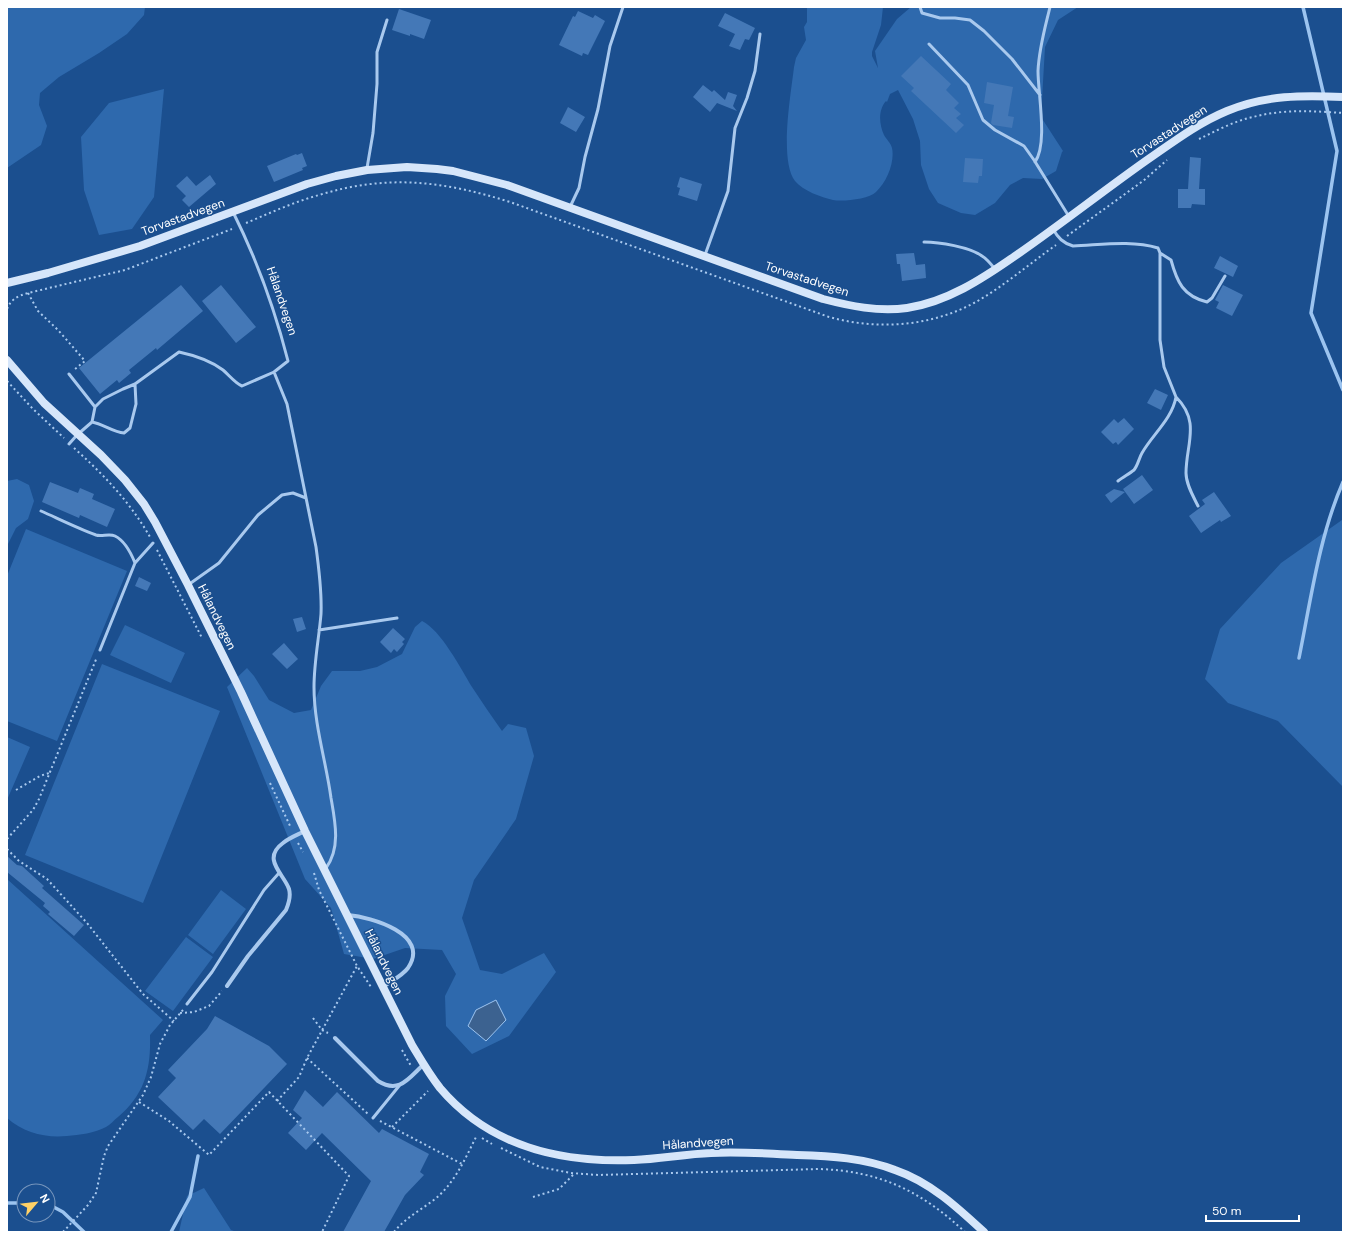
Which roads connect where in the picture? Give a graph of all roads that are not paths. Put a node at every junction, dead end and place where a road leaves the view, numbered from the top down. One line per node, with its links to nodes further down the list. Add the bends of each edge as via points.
1 (624, 7): 11 (lane, via 610,46 579,188)
2 (920, 7): 7 (lane, via 922,13 940,18 970,20 1012,59)
3 (1050, 7): 7 (lane, via 1041,40 1038,71)
4 (387, 20): 10 (lane, via 377,52 373,132)
5 (760, 34): 17 (lane, via 748,98 735,128 728,191)
6 (929, 44): 9 (lane, via 968,85 983,120 995,130 1024,146)
7 (1040, 95): 9 (lane, via 1040,150)
8 (1343, 97): 13 (main road, Torvastadvegen, via 1280,97 1257,101 1227,111 1189,130)
9 (1035, 162): 13 (lane)
10 (367, 170): 11 (main road, Torvastadvegen, via 437,168 507,185); 12 (main road, Torvastadvegen, via 307,184)
11 (570, 207): 17 (main road, Torvastadvegen)
12 (233, 212): 20 (main road, Torvastadvegen, via 112,255); 22 (lane, Hålandvegen, via 263,279 281,332 288,361)
13 (1069, 217): 14 (main road, Torvastadvegen)
14 (1053, 229): 16 (lane, via 1066,244 1073,246 1146,244 1158,248); 18 (main road, Torvastadvegen)
15 (924, 242): 18 (lane, via 952,245 973,251 982,255)
16 (1160, 253): 19 (lane, via 1171,260 1176,278 1184,290 1196,299 1207,302); 25 (lane, via 1160,340 1164,367)
17 (704, 256): 18 (main road, Torvastadvegen, via 823,299 875,309 906,308 937,300 960,290)
18 (995, 269)
19 (1225, 276)
20 (7, 283)
21 (7, 360): 28 (main road, Hålandvegen, via 44,403)
22 (274, 372): 24 (lane, via 242,386 220,368 179,352); 31 (lane, via 287,404)
23 (69, 374): 26 (lane)
24 (135, 384): 26 (lane, via 103,399); 27 (lane, via 136,404 130,428 124,433 117,432)
25 (1176, 397): 30 (lane, via 1170,414 1142,452 1135,468); 32 (lane, via 1188,414 1191,428 1186,475)
26 (95, 407): 27 (lane)
27 (92, 422): 28 (lane)
28 (77, 435): 29 (lane); 36 (main road, Hålandvegen, via 110,464 134,491 156,522)
29 (69, 444)
30 (1118, 480)
31 (306, 498): 36 (lane, via 293,493 282,495 258,515 219,563); 38 (lane, via 319,569)
32 (1198, 506)
33 (41, 511): 35 (lane, via 98,535 116,536)
34 (153, 543): 35 (lane)
35 (135, 563): 39 (lane)
36 (188, 585): 40 (main road, Hålandvegen)
37 (397, 618): 38 (lane)
38 (319, 630): 41 (lane, via 314,670 314,707 328,774 336,842 332,858)
39 (100, 650)
40 (305, 831): 41 (main road, Hålandvegen); 42 (street, via 282,843 276,852 274,864)
41 (325, 870): 43 (main road, Hålandvegen)
42 (279, 873): 44 (street, via 288,887 288,906); 46 (lane, via 264,890 212,972)
43 (347, 915): 45 (main road, Hålandvegen); 45 (street, via 368,918 399,931 411,944 413,956 408,968)
44 (227, 986)
45 (383, 986): 48 (main road, Hålandvegen)
46 (187, 1004)
47 (336, 1038): 49 (street, via 378,1081 393,1087)
48 (423, 1065): 49 (street); 51 (main road, Hålandvegen, via 467,1114 497,1134 530,1148 557,1156 588,1159 636,1160 726,1152 856,1159 896,1170 920,1181 950,1201)
49 (399, 1086): 50 (lane)
50 (373, 1118)
51 (984, 1232)

